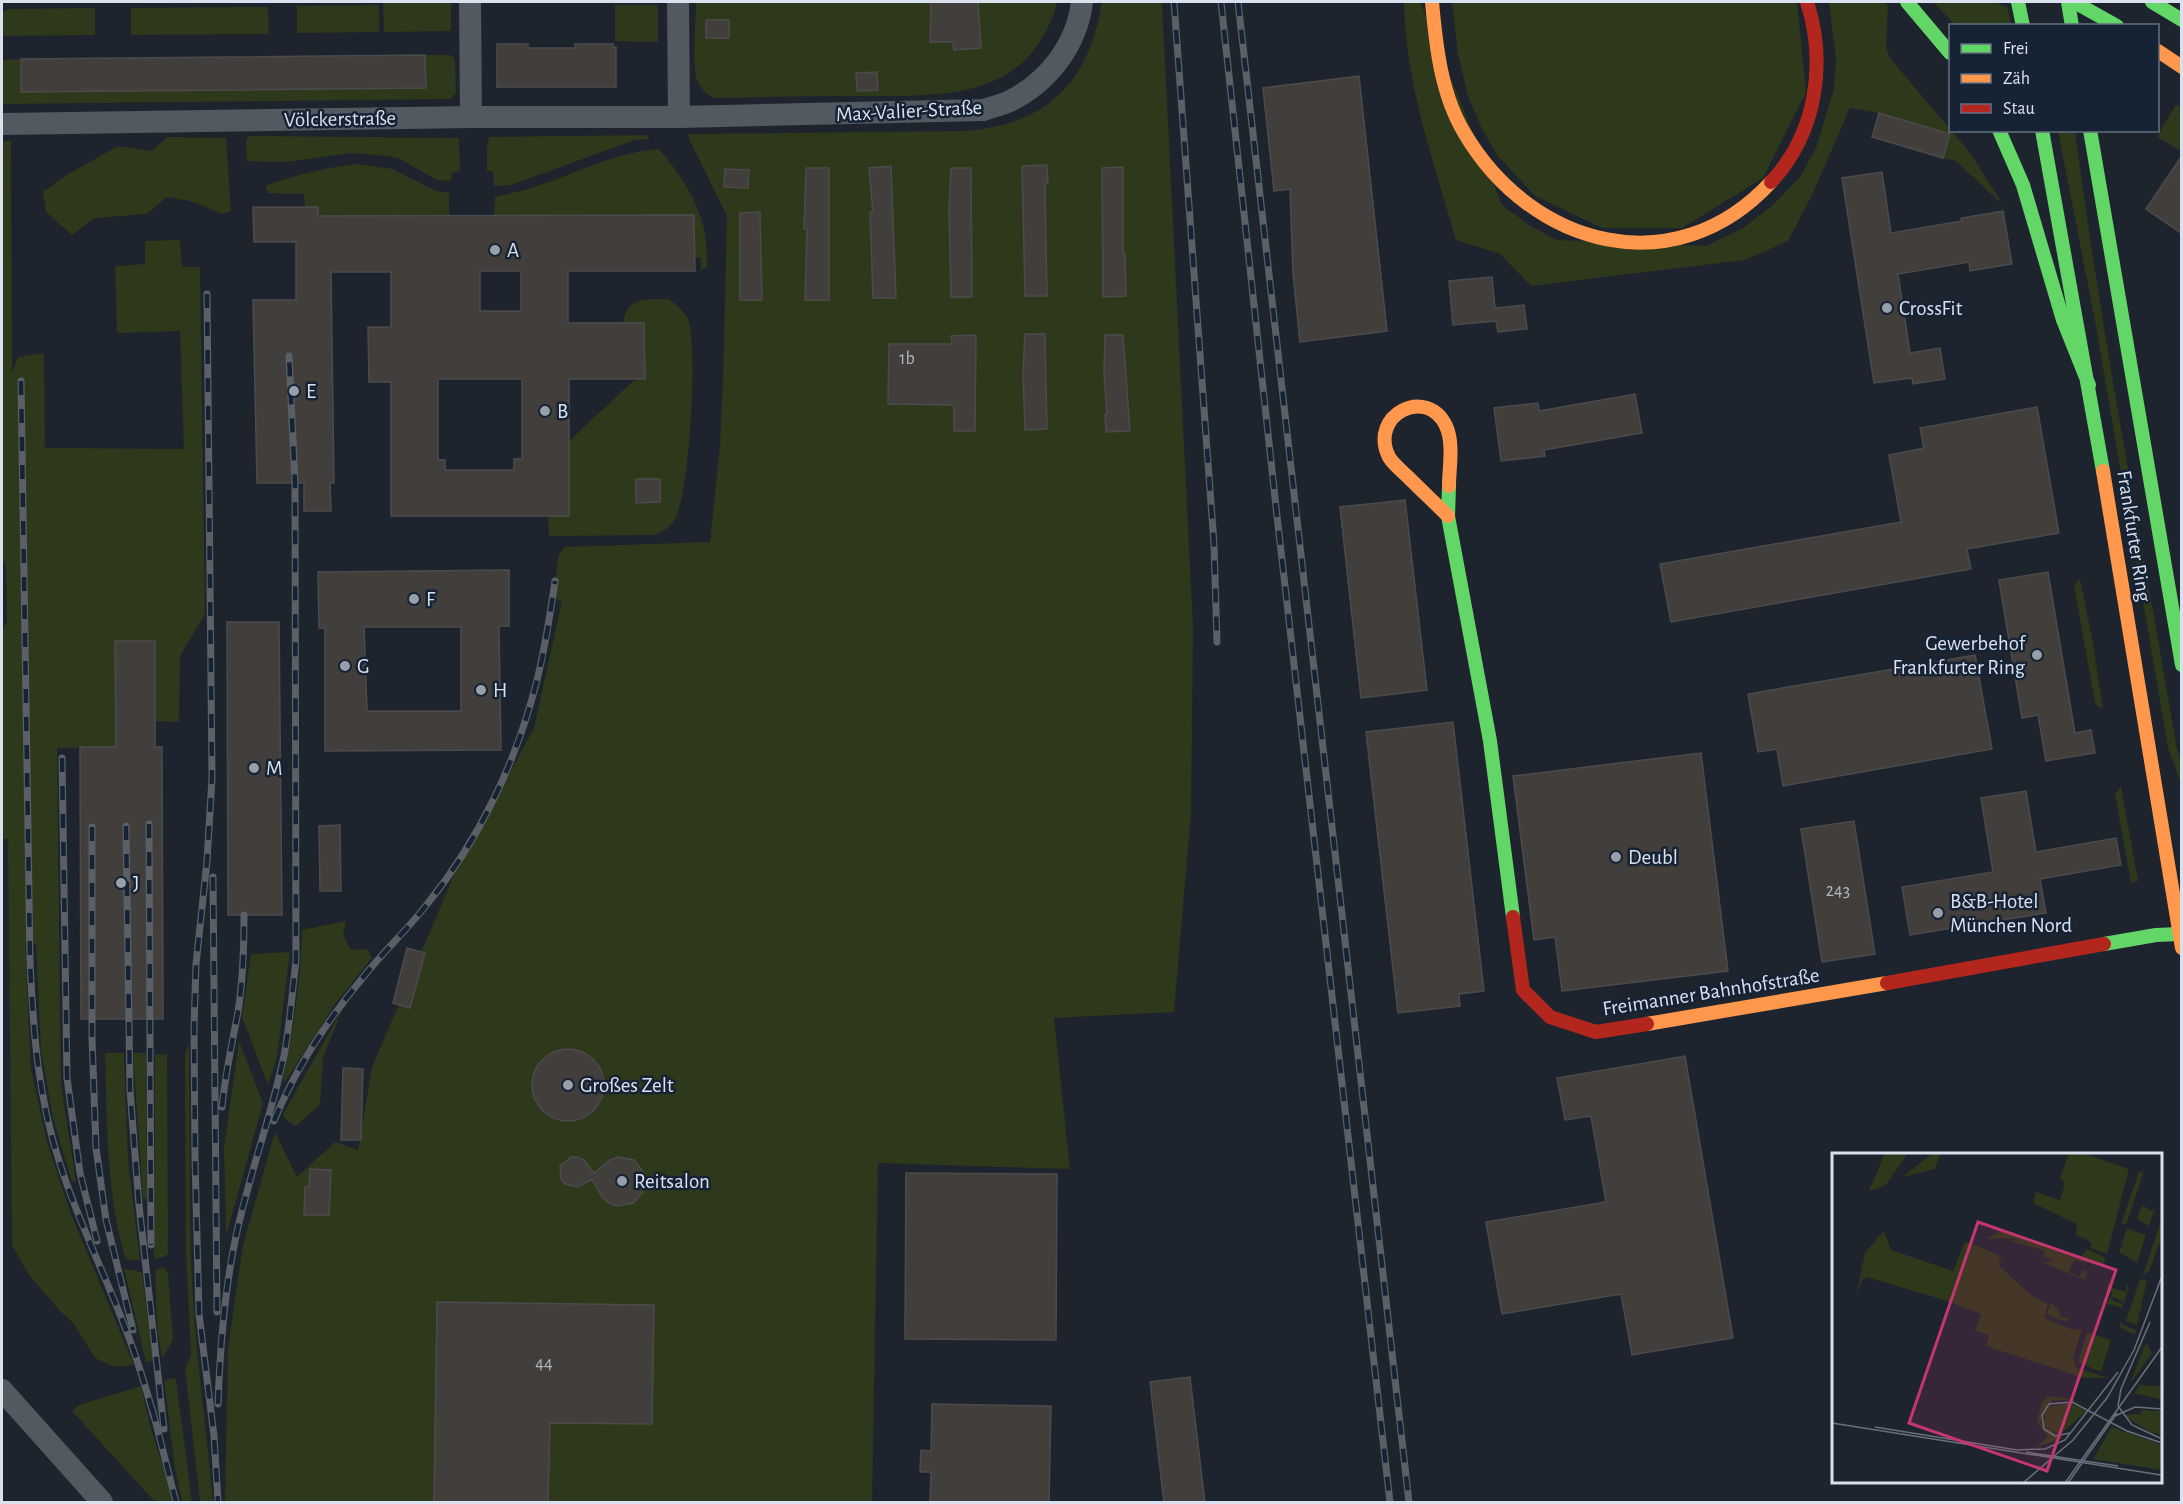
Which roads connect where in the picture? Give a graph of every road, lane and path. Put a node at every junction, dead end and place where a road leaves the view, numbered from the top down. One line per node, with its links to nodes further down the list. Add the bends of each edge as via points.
1 (470, 2): 18 (street)
2 (678, 2): 19 (street)
3 (1082, 2): 19 (street, Max-Valier-Straße, via 1071,41 1054,67 1009,102 983,110)
4 (1432, 2): 5 (main road, via 1449,98 1465,134 1491,172 1524,204 1570,230 1606,240 1649,243 1686,236 1725,220 1760,195 1788,161 1804,131 1816,86 1818,49)
5 (1807, 2)
6 (2018, 2): 12 (main road)
7 (2068, 2): 13 (main road)
8 (2074, 2): 14 (main road)
9 (2152, 2): 11 (main road)
10 (1910, 5): 15 (main road)
11 (2181, 20)
12 (2023, 24)
13 (2072, 24)
14 (2112, 24)
15 (1949, 52)
16 (2159, 52): 17 (main road)
17 (2181, 66)
18 (471, 117): 19 (street, Völckerstraße); 20 (street, Völckerstraße)
19 (679, 117)
20 (2, 124)
21 (2000, 132): 24 (main road, via 2023,185 2062,320)
22 (2042, 132): 24 (main road, Frankfurter Ring)
23 (2090, 132): 26 (main road, Frankfurter Ring)
24 (2089, 385): 27 (main road, Frankfurter Ring)
25 (1448, 516): 25 (main road, Freimanner Bahnhofstraße, via 1450,445 1446,425 1434,412 1419,405 1403,408 1385,431 1384,444 1390,459); 27 (main road, Freimanner Bahnhofstraße, via 1490,741 1523,990 1550,1017 1596,1032 2156,935)
26 (2181, 665)
27 (2181, 939)
28 (2, 1390): 29 (street)
29 (102, 1503)

